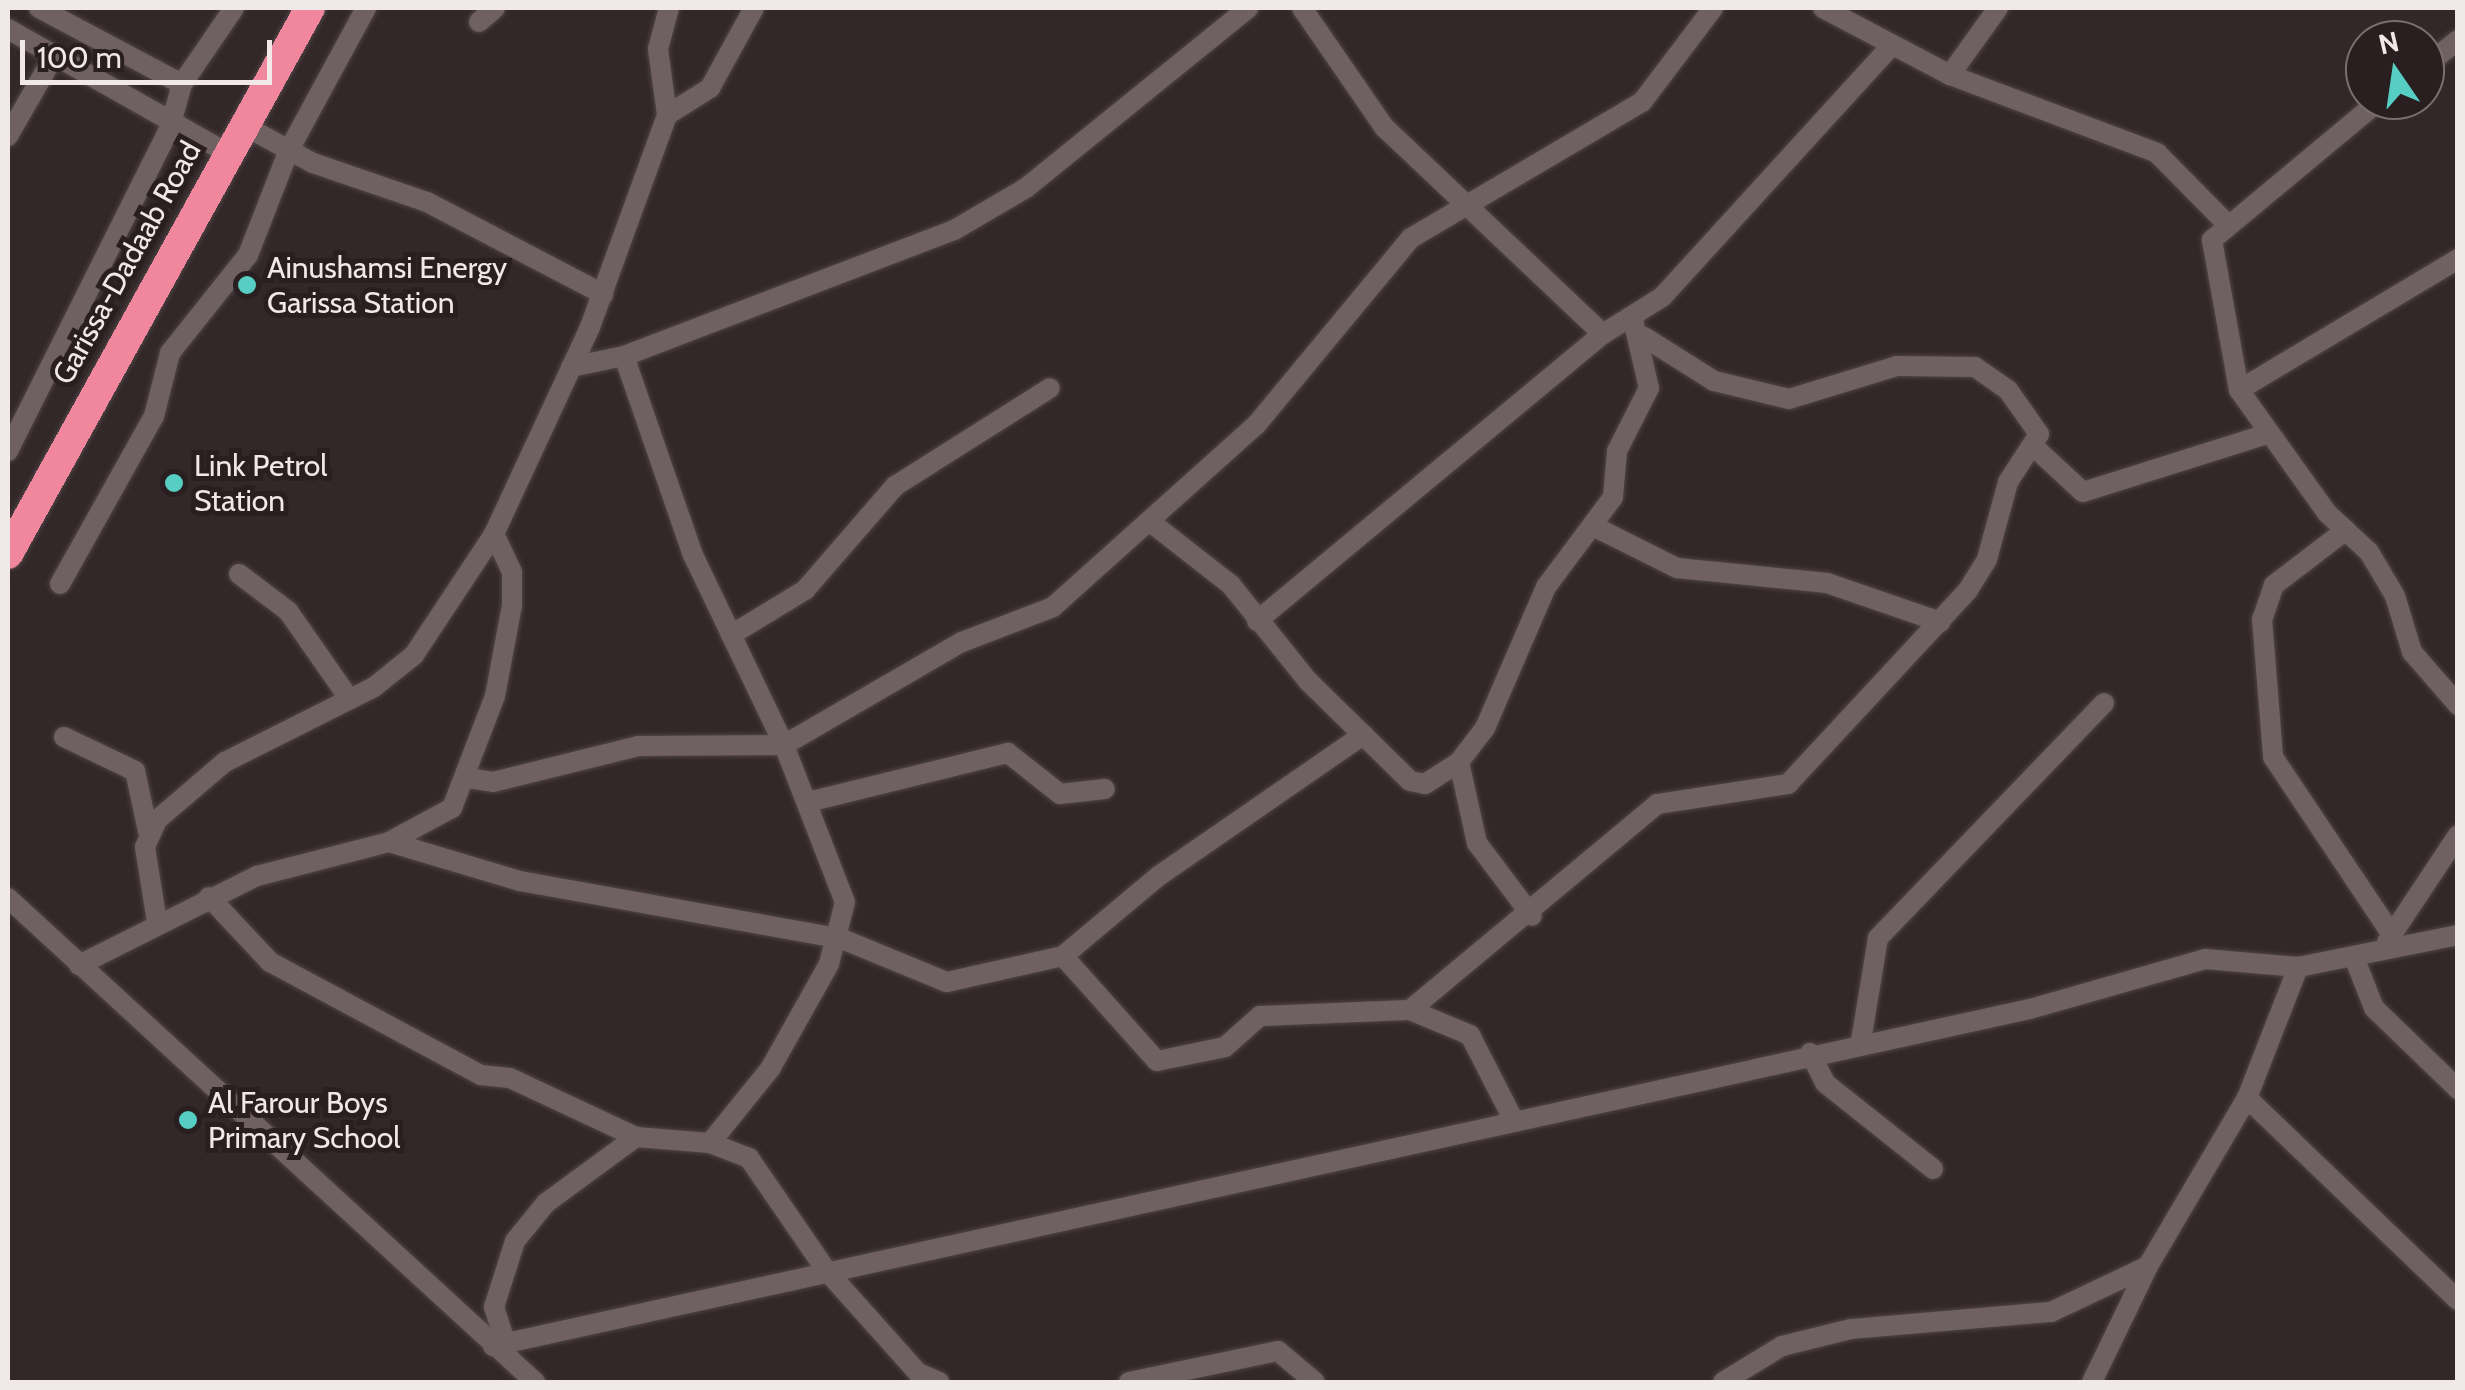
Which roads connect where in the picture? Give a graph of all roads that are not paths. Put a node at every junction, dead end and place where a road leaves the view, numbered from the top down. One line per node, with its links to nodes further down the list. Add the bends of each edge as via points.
1 (39, 8): 16 (street)
2 (234, 8): 16 (street)
3 (310, 8): 19 (highway, Garissa-Dadaab Road)
4 (366, 8): 22 (street)
5 (668, 8): 17 (street, via 658,50)
6 (754, 8): 17 (street, via 710,88)
7 (1248, 8): 30 (street, via 1026,188 954,230)
8 (1302, 8): 24 (street, via 1384,127)
9 (1713, 8): 24 (street, via 1642,102)
10 (1822, 8): 13 (street)
11 (1998, 8): 15 (street)
12 (8, 29): 14 (street)
13 (1892, 45): 15 (street); 28 (street)
14 (54, 56): 20 (street); 21 (street)
15 (1950, 76): 25 (street, via 2157,153)
16 (182, 84): 20 (street)
17 (668, 114): 27 (street)
18 (2354, 120): 25 (street)
19 (243, 125): 22 (street); 23 (highway, Garissa-Dadaab Road)
20 (170, 127): 23 (street); 36 (street)
21 (8, 136)
22 (289, 150): 27 (street, via 427,202); 43 (street, via 248,255 170,353 154,416)
23 (228, 153): 41 (highway, Garissa-Dadaab Road)
24 (1463, 200): 29 (street); 37 (street, via 1368,280 1279,400)
25 (2224, 221): 33 (street, via 2212,240)
26 (2458, 259): 33 (street)
27 (603, 294): 31 (street)
28 (1639, 329): 29 (street); 35 (street, via 1714,381 1789,399 1897,366 1975,367 2028,413 2039,434); 38 (street, via 1648,395 1617,450 1612,497)
29 (1603, 334): 44 (street)
30 (624, 356): 31 (street); 46 (street, via 693,554)
31 (571, 367): 40 (street)
32 (1050, 388): 46 (street, via 896,486 805,590)
33 (2239, 390): 34 (street)
34 (2267, 434): 35 (street, via 2083,492); 39 (street)
35 (2032, 445): 45 (street, via 2008,482 1987,558)
36 (8, 450)
37 (1153, 524): 44 (street, via 1231,586); 52 (street, via 1053,607 962,642)
38 (1593, 526): 45 (street, via 1677,568 1826,583); 53 (street, via 1546,587 1499,702)
39 (2346, 530): 49 (street, via 2382,572 2412,652); 66 (street, via 2274,585 2262,619 2273,756)
40 (494, 534): 47 (street, via 414,655); 54 (street, via 515,585)
41 (8, 554)
42 (239, 574): 47 (street, via 288,611)
43 (60, 584)
44 (1257, 621): 50 (street)
45 (1940, 622): 62 (street, via 1788,784 1657,804)
46 (732, 635): 52 (street)
47 (350, 700): 57 (street, via 225,762)
48 (2104, 703): 72 (street, via 1878,938)
49 (2458, 705)
50 (1363, 735): 53 (street, via 1410,781 1425,784); 67 (street, via 1160,876)
51 (64, 738): 57 (street, via 135,771)
52 (784, 745): 54 (street, via 638,746 492,782); 56 (street)
53 (1459, 762): 62 (street, via 1477,843)
54 (468, 778): 59 (street, via 452,808)
55 (1106, 789): 56 (street, via 1060,794 1008,753)
56 (808, 802): 65 (street, via 843,890)
57 (148, 831): 63 (street)
58 (2458, 835): 66 (street)
59 (389, 842): 60 (street); 65 (street, via 520,881)
60 (209, 897): 63 (street); 77 (street, via 270,962 319,992 480,1075 510,1078)
61 (8, 898): 69 (street)
62 (1532, 916): 71 (street)
63 (157, 922): 69 (street)
64 (2458, 936): 66 (street)
65 (842, 939): 67 (street, via 947,982); 78 (street, via 770,1069)
66 (2386, 944): 68 (street)
67 (1063, 956): 71 (street, via 1162,1062 1225,1047 1260,1016)
68 (2354, 958): 70 (street); 74 (street, via 2374,1008)
69 (79, 965): 83 (street)
70 (2298, 967): 72 (street, via 2228,955); 75 (street)
71 (1410, 1010): 76 (street, via 1470,1036)
72 (1861, 1042): 73 (street)
73 (1810, 1053): 76 (street); 79 (street, via 1824,1083)
74 (2458, 1089)
75 (2247, 1098): 80 (street); 82 (street)
76 (1512, 1117): 81 (street)
77 (636, 1136): 78 (street); 83 (street, via 546,1203 515,1241 494,1307)
78 (710, 1142): 81 (street, via 749,1158)
79 (1932, 1169)
80 (2148, 1266): 88 (street, via 2086,1303 1851,1329 1765,1351); 89 (street)
81 (826, 1270): 83 (street); 85 (street, via 918,1372)
82 (2458, 1300)
83 (499, 1344): 84 (street)
84 (536, 1382)
85 (939, 1382)
86 (1129, 1382): 87 (street, via 1278,1350)
87 (1315, 1382)
88 (1723, 1382)
89 (2092, 1382)

